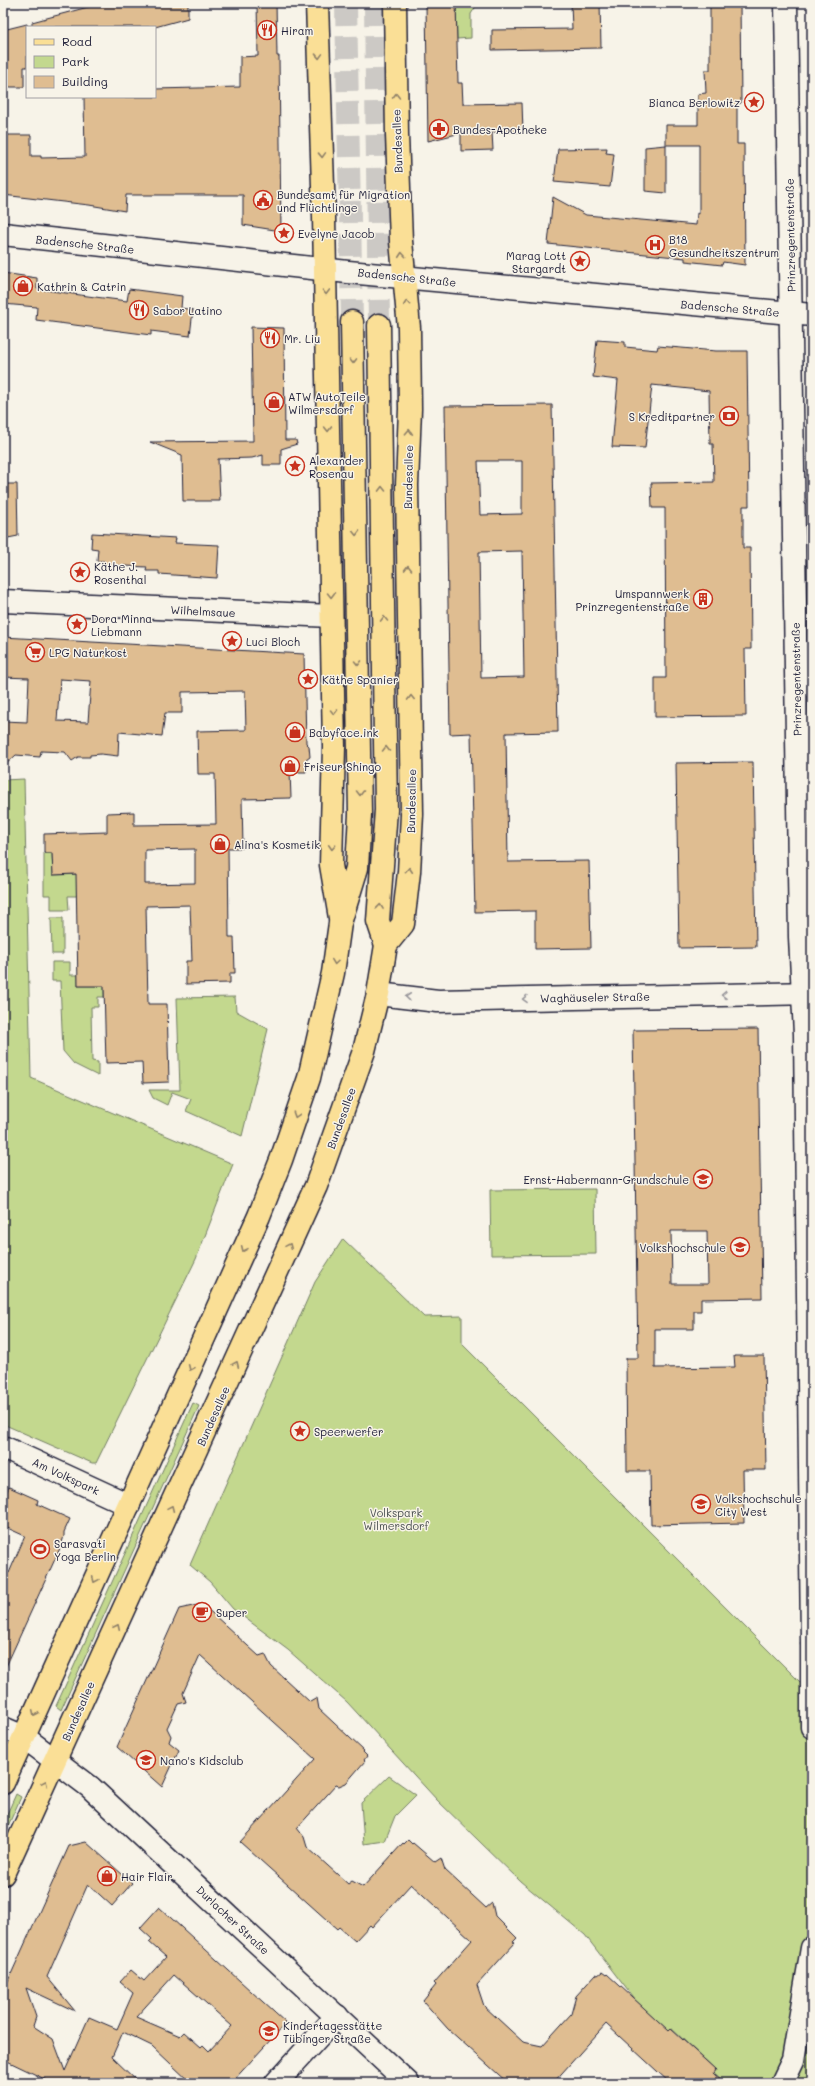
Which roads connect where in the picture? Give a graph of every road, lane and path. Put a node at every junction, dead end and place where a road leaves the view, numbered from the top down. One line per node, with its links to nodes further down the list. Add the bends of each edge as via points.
1 (317, 3): 5 (main road, one-way to 5)
2 (394, 3): 6 (main road, Bundesallee, one-way to 2, via 396,135)
3 (786, 3): 7 (street, Prinzregentenstraße)
4 (3, 234): 5 (street, Badensche Straße)
5 (325, 269): 6 (street, Badensche Straße); 11 (main road, one-way to 11)
6 (404, 277): 7 (street, Badensche Straße); 13 (main road, Bundesallee, one-way to 6, via 403,924 412,814 407,485 409,328)
7 (801, 314): 14 (street, Prinzregentenstraße, via 800,937)
8 (352, 322): 12 (main road, one-way to 12, via 360,814 357,868)
9 (379, 325): 13 (main road, Bundesallee, one-way to 9, via 378,921 386,810)
10 (3, 601): 11 (street, Wilhelmsaue)
11 (332, 616): 12 (main road, one-way to 12, via 332,865)
12 (340, 923): 17 (main road, one-way to 17, via 334,973 314,1056 281,1160 259,1216)
13 (386, 945): 15 (main road, Bundesallee)
14 (808, 993): 15 (street, Waghäuseler Straße, one-way to 15, via 438,1001); 18 (street, Prinzregentenstraße, via 805,1034)
15 (378, 994): 22 (main road, Bundesallee, one-way to 15, via 316,1186 364,1051)
16 (3, 1447): 17 (street, Am Volkspark)
17 (129, 1505): 21 (main road, one-way to 21)
18 (812, 1644): 19 (street, Prinzregentenstraße)
19 (812, 1727)
20 (3, 1728): 21 (street, Durlacher Straße)
21 (24, 1737): 22 (street, Durlacher Straße); 23 (main road)
22 (56, 1760): 24 (main road, Bundesallee, one-way to 22); 26 (street, Durlacher Straße, via 90,1787)
23 (3, 1783)
24 (3, 1874)
25 (812, 1948): 29 (street, via 794,2060)
26 (336, 2016): 27 (street); 28 (street, Durlacher Straße)
27 (276, 2083)
28 (408, 2083)
29 (782, 2083)

